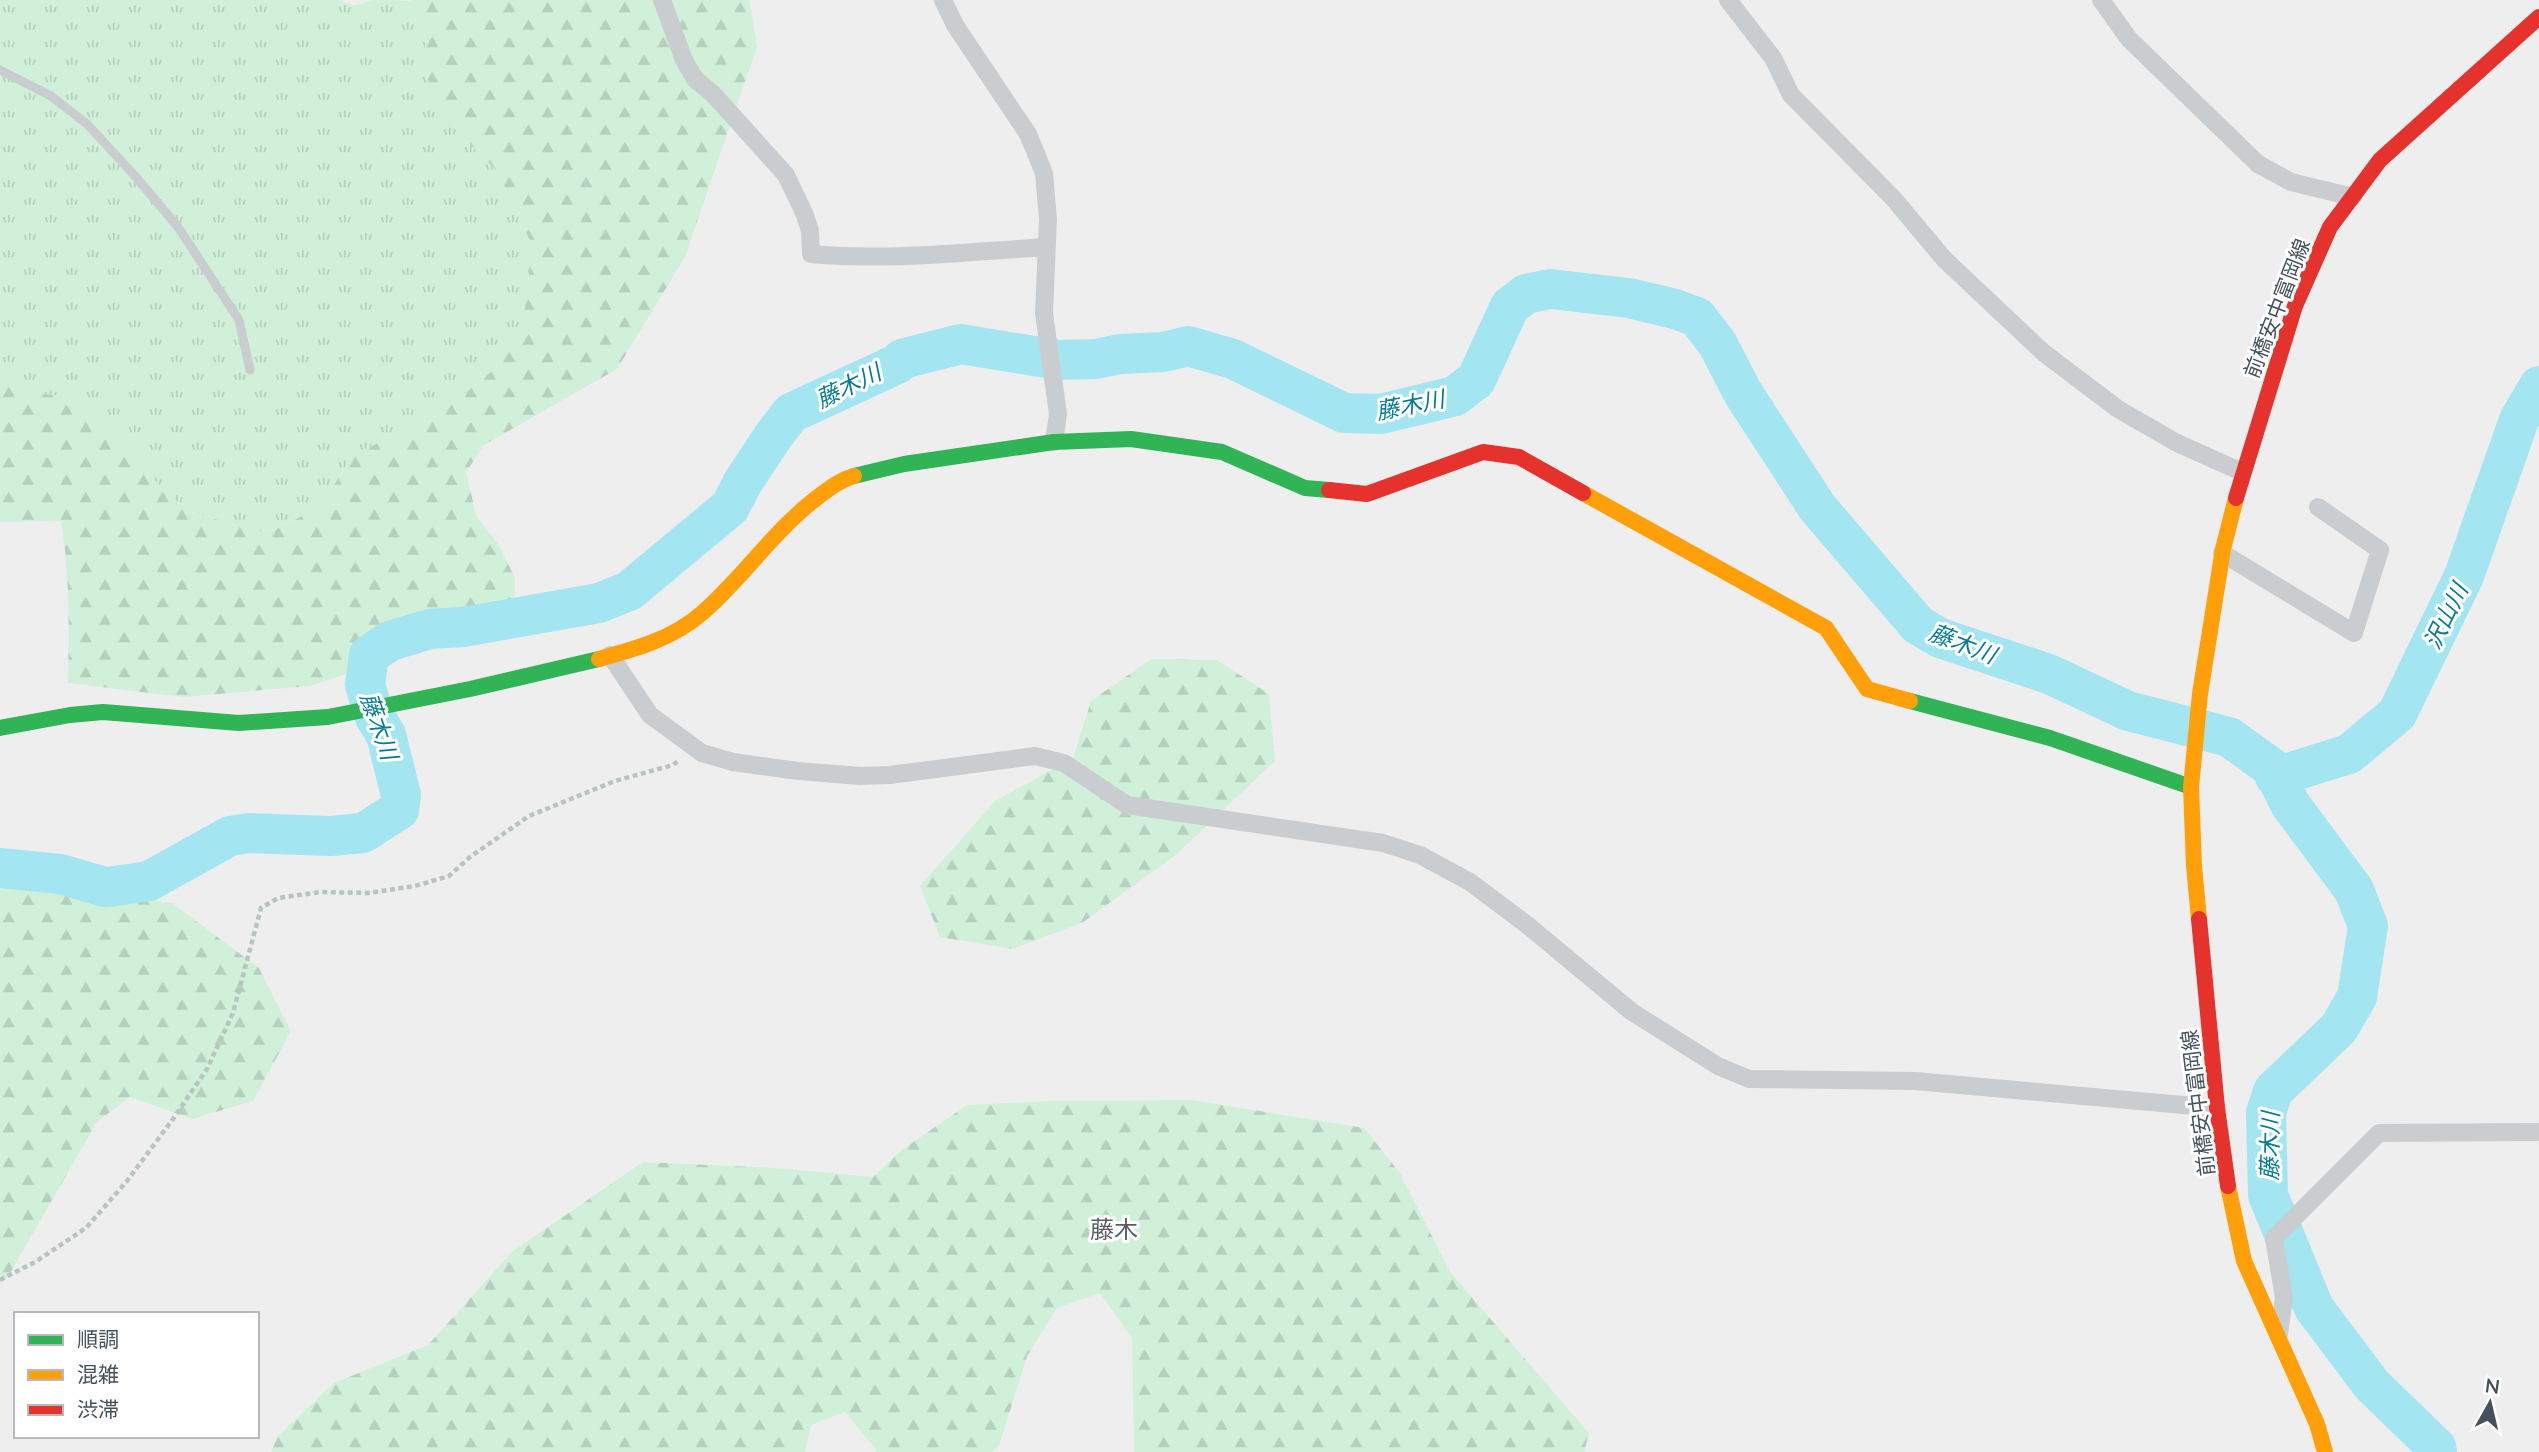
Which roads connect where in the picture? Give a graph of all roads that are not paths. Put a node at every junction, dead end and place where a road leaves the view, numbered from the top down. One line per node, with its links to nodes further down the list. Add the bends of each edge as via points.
1 (662, 0): 8 (street, via 695,79 786,175 810,230 811,254 845,257)
2 (943, 0): 8 (street, via 1028,134 1044,173)
3 (1728, 0): 11 (street, via 1773,58 1791,95 1893,198 1945,260 2044,353 2118,409 2177,443)
4 (2101, 0): 7 (street, via 2129,39 2258,164 2291,183)
5 (2539, 17): 7 (street, 前橋安中富岡線, via 2380,160)
6 (0, 69): 9 (lane, via 51,96 87,124 178,227 239,320)
7 (2353, 197): 11 (street, 前橋安中富岡線, via 2330,227 2295,306)
8 (1046, 247): 10 (street, via 1044,313 1058,414)
9 (250, 370)
10 (1054, 442): 14 (street, via 904,464 842,479 794,515 699,616 668,637); 16 (street, via 1131,439 1222,452 1306,488 1367,494 1483,452 1519,457 1826,628 1867,689)
11 (2242, 472): 13 (street, 前橋安中富岡線)
12 (2318, 507): 13 (street, via 2380,550 2354,633)
13 (2222, 553): 16 (street, 前橋安中富岡線)
14 (610, 655): 15 (street, via 328,717 239,723 103,712); 17 (street, via 650,715 702,753 733,762 860,776 1035,756 1064,763 1127,805 1383,843 1420,855 1470,882 1632,1012 1718,1066 1749,1079 1915,1081)
15 (0, 728)
16 (2192, 781): 17 (street, 前橋安中富岡線, via 2194,866)
17 (2217, 1108): 19 (street, 前橋安中富岡線, via 2244,1261)
18 (2539, 1132): 19 (street, via 2379,1133 2274,1238 2284,1298)
19 (2279, 1337): 20 (street, 前橋安中富岡線)
20 (2325, 1452)

